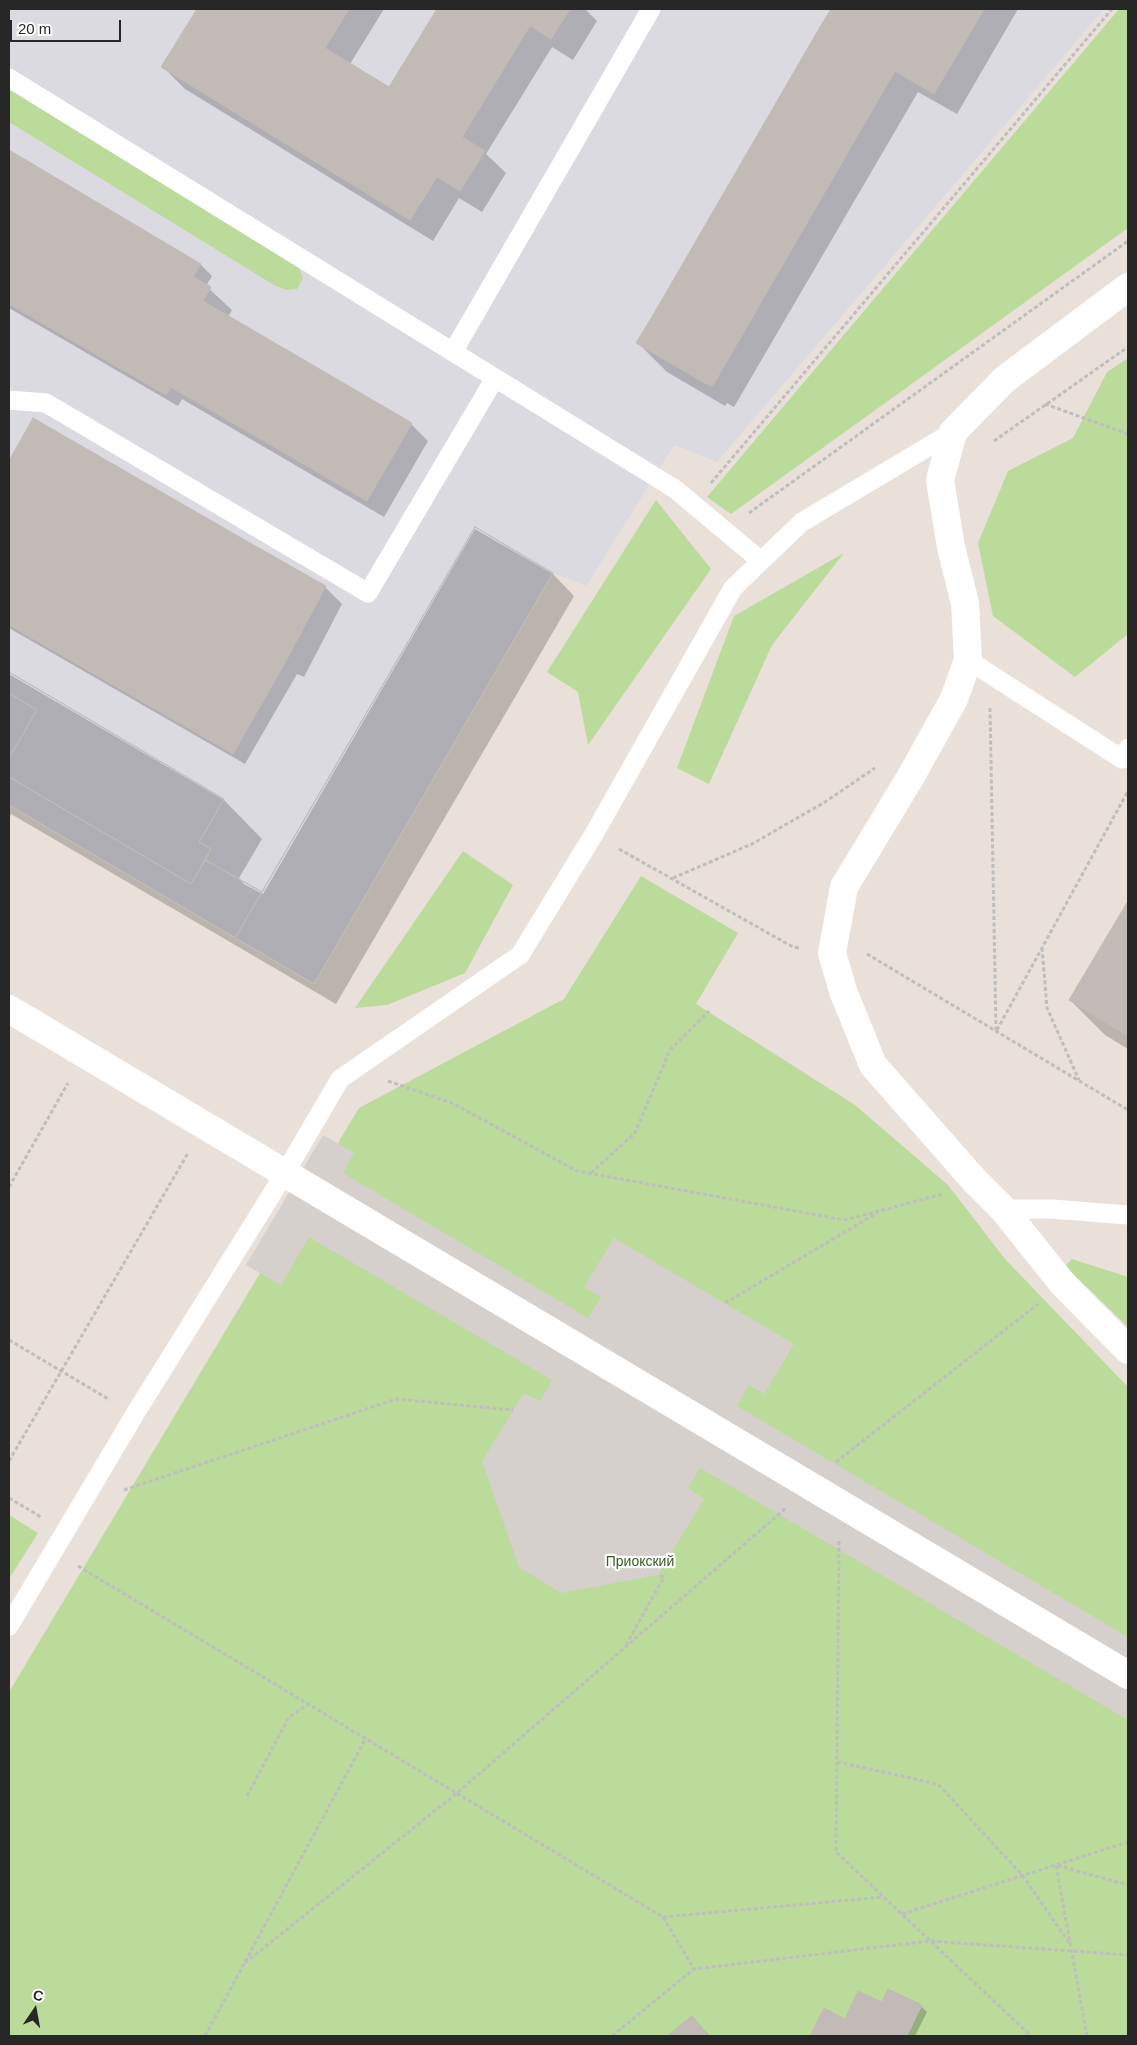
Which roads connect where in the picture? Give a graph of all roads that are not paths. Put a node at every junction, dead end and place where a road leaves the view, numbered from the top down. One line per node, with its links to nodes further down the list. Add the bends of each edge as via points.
1 (651, 9): 4 (lane)
2 (9, 78): 4 (lane)
3 (1128, 287): 7 (street, via 1005,379)
4 (453, 352): 5 (lane)
5 (495, 378): 6 (lane, via 368,593 46,403); 8 (lane, via 676,489)
6 (9, 400)
7 (953, 432): 8 (lane, via 802,522); 9 (street, via 940,480)
8 (761, 561): 12 (lane, via 733,588 594,834 520,956 340,1079)
9 (978, 668): 10 (lane, via 1122,759); 13 (street, via 954,699 844,888 832,953 843,991 873,1065)
10 (1128, 748)
11 (9, 1009): 12 (street)
12 (285, 1173): 16 (lane, via 134,1414); 17 (street)
13 (1003, 1209): 14 (lane); 15 (street, via 1063,1284)
14 (1128, 1215)
15 (1128, 1350)
16 (9, 1626)
17 (1128, 1675)

